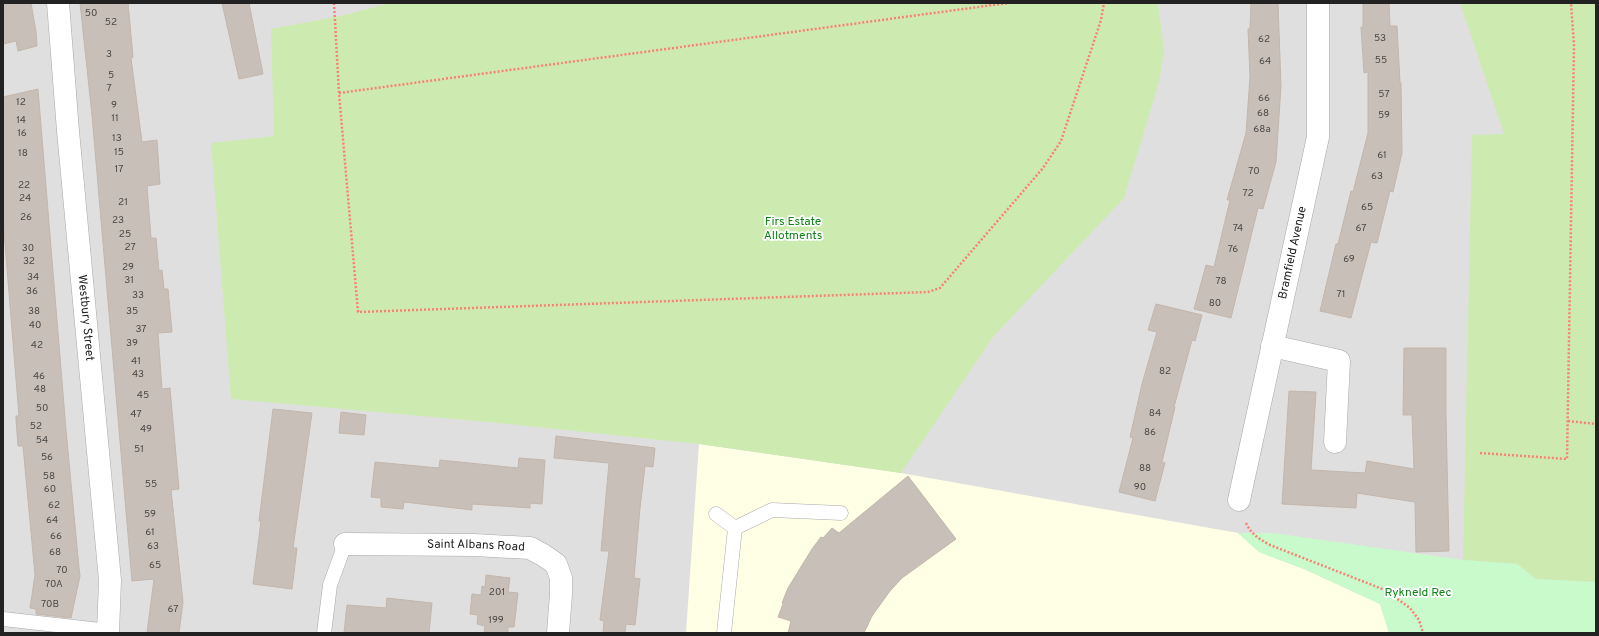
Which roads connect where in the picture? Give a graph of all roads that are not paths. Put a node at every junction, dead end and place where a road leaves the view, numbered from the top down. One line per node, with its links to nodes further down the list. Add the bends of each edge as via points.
1 (58, 3): 11 (street, Westbury Street, via 110,580)
2 (1318, 3): 3 (street, Bramfield Avenue, via 1318,137)
3 (1272, 346): 4 (street, via 1339,361); 5 (street, Bramfield Avenue)
4 (1335, 442)
5 (1239, 500)
6 (840, 513): 8 (lane, via 772,510)
7 (716, 514): 8 (lane)
8 (735, 528): 14 (lane)
9 (345, 544): 12 (lane, via 330,585); 13 (street, Saint Albans Road, via 530,548 556,564 561,578)
10 (3, 619): 11 (lane)
11 (108, 632)
12 (324, 633)
13 (558, 633)
14 (724, 633)

